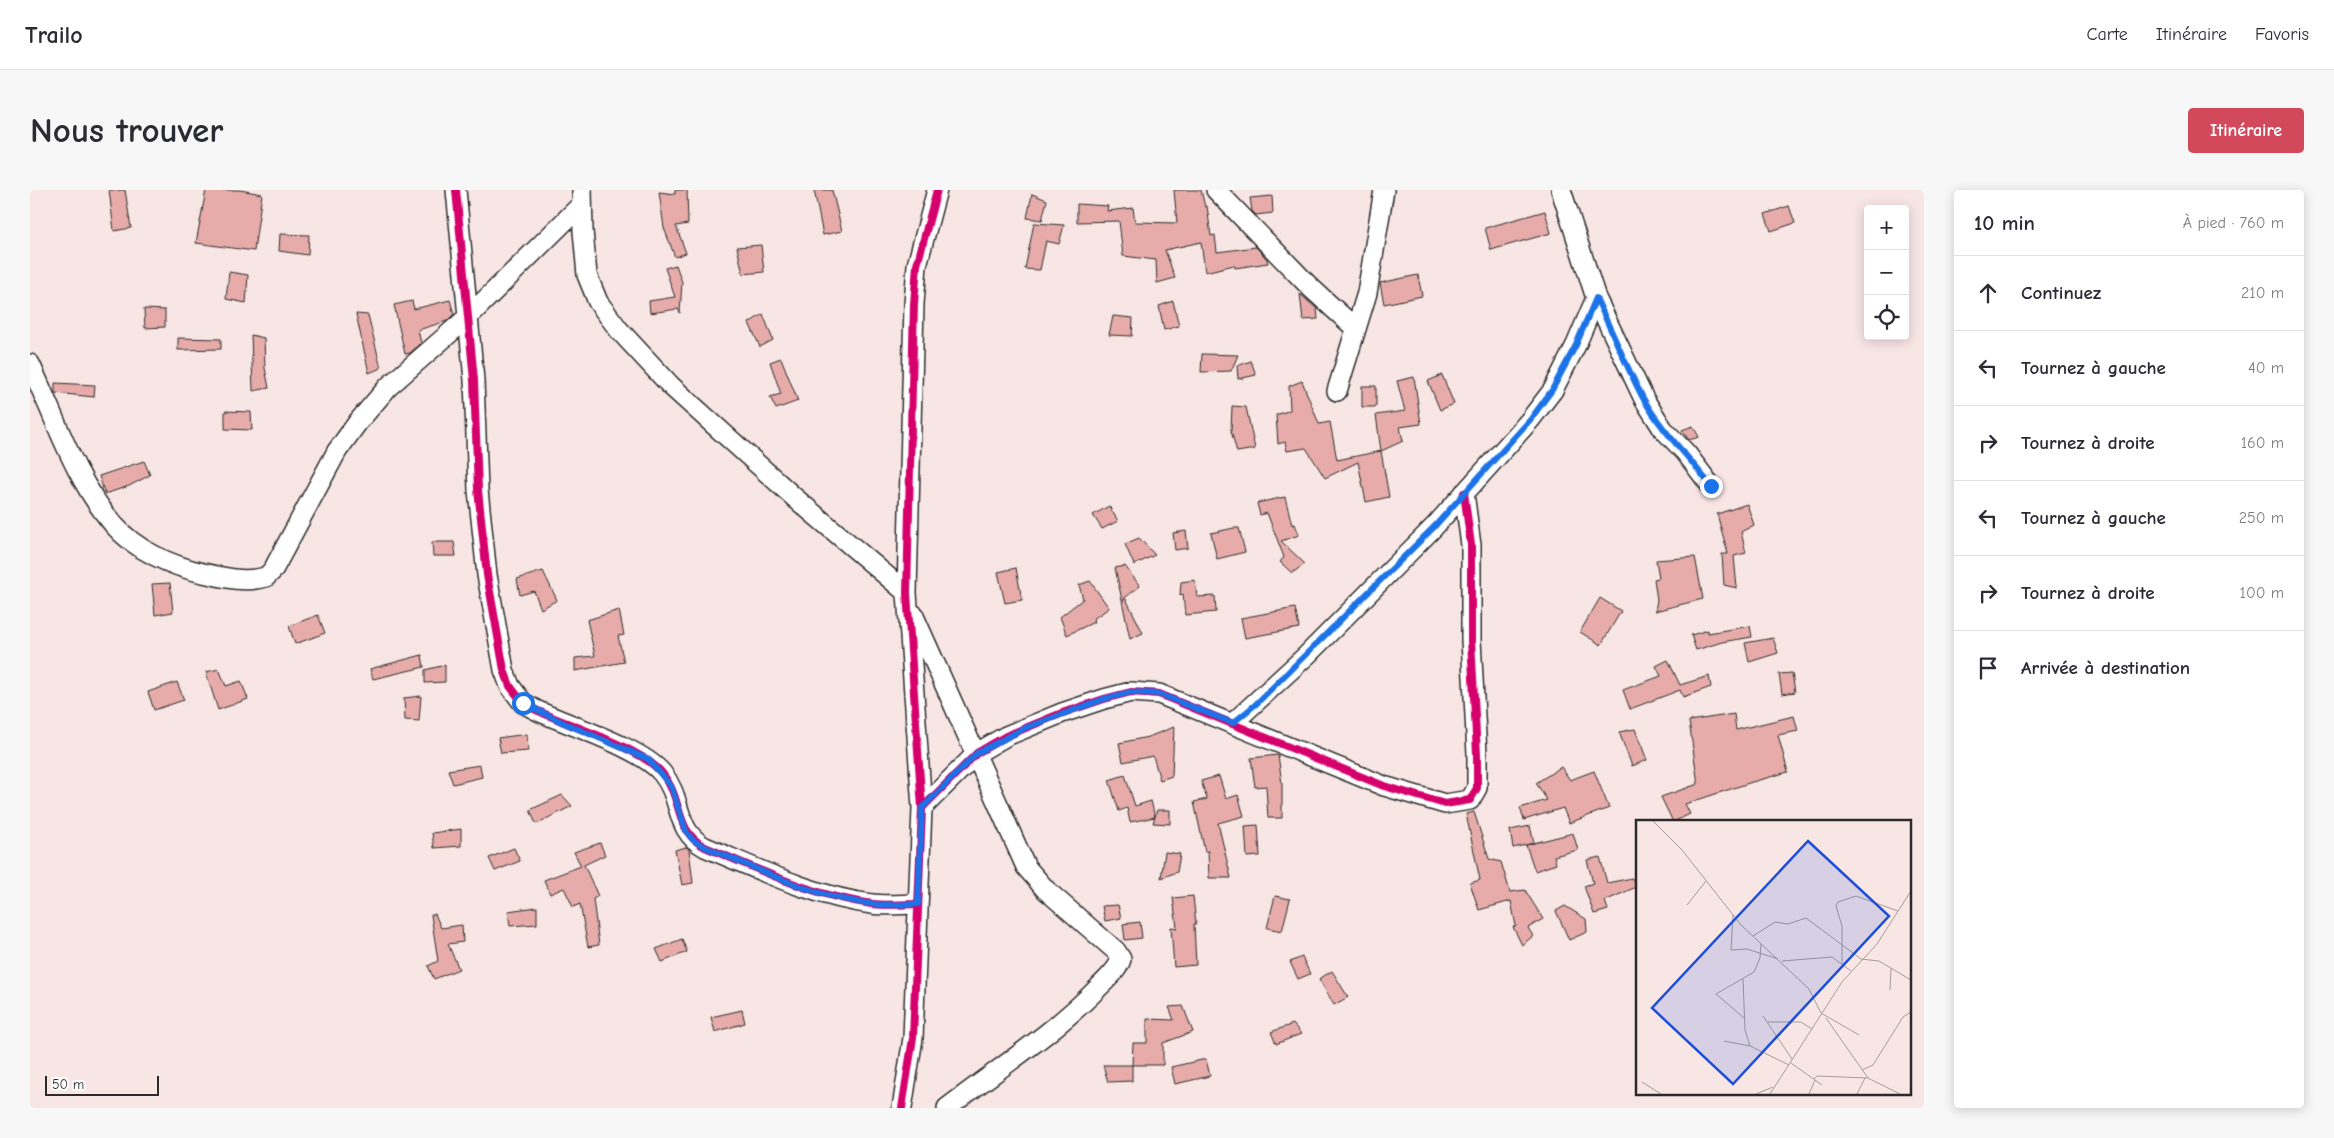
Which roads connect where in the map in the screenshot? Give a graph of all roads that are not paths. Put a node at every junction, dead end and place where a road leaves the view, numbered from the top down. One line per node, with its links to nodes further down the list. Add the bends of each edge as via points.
1 (456, 190): 8 (street)
2 (937, 190): 14 (street, via 917,266 907,542)
3 (1216, 190): 9 (street, via 1310,288)
4 (1384, 190): 9 (street, via 1367,293)
5 (1561, 190): 7 (street)
6 (582, 197): 8 (street); 14 (street, via 587,275 598,302 619,330 671,386)
7 (1596, 298): 12 (street, via 1644,399 1663,429); 13 (street, via 1552,390 1530,420)
8 (468, 317): 10 (street, via 388,388 358,422 337,451 272,570 258,580 233,581 185,569 151,553 115,527 74,464); 18 (street, via 478,490 487,575 504,670 515,695 523,703 550,716 648,759 671,786 686,831 705,847 837,897 872,904)
9 (1355, 328): 11 (street)
10 (30, 364)
11 (1337, 391)
12 (1711, 486)
13 (1464, 493): 15 (street, via 1307,655); 15 (street, via 1471,545 1471,640 1478,788 1470,800 1445,804 1384,786)
14 (908, 599): 16 (street); 17 (street)
15 (1233, 723): 16 (street, via 1159,694 1131,692 1062,713 1006,736)
16 (977, 753): 17 (street); 20 (street, via 1026,866 1046,890 1116,951 1121,959 1116,970 1044,1037)
17 (922, 808): 18 (street)
18 (918, 904): 19 (street, via 913,1038)
19 (902, 1108)
20 (948, 1108)

